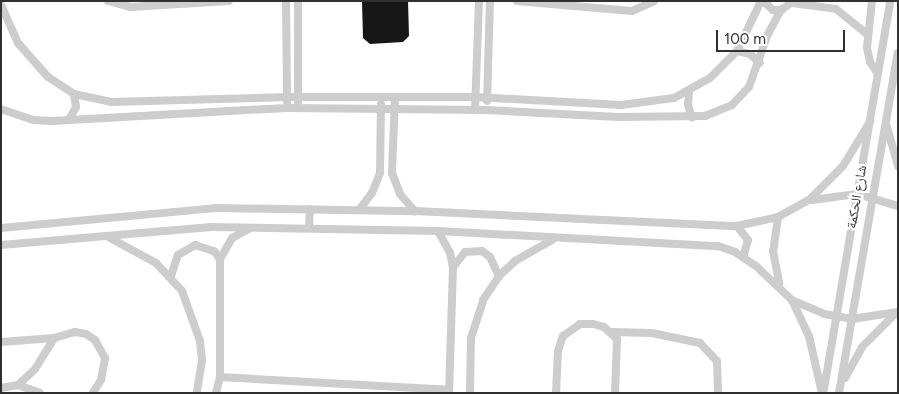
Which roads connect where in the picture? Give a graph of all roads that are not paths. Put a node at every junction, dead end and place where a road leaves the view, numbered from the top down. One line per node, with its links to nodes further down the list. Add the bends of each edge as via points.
1 (108, 1): 2 (street, via 130,7)
2 (229, 1)
3 (286, 1): 24 (street)
4 (298, 1): 25 (street)
5 (479, 1): 28 (street)
6 (490, 1): 29 (street)
7 (517, 1): 8 (street, via 632,11)
8 (654, 1)
9 (762, 1): 14 (street, via 773,10); 17 (street)
10 (872, 1): 16 (street)
11 (890, 1): 21 (street, شارع الحكمة)
12 (794, 2): 14 (street); 16 (street, via 836,9)
13 (1, 5): 15 (street)
14 (781, 10): 19 (street, via 767,36)
15 (3, 15): 23 (street, via 32,61 48,77)
16 (867, 34): 21 (street, via 868,55)
17 (737, 51): 19 (street, via 750,54); 22 (street, via 715,74)
18 (898, 53): 20 (street, شارع الحكمة)
19 (760, 63): 37 (street, via 749,87 732,105 706,116)
20 (896, 73): 40 (street, شارع الحكمة)
21 (878, 74): 39 (street, شارع الحكمة)
22 (689, 92): 29 (street, via 643,104); 37 (street, via 688,105)
23 (74, 94): 24 (street, via 128,102); 38 (street, via 76,107)
24 (287, 97): 25 (street); 30 (street)
25 (298, 97): 26 (street); 32 (street)
26 (381, 97): 27 (street); 33 (street)
27 (395, 97): 28 (street); 34 (street)
28 (475, 98): 29 (street); 35 (street)
29 (487, 98): 36 (street)
30 (287, 108): 32 (street); 38 (street)
31 (1, 109): 38 (street, via 33,120)
32 (298, 109): 33 (street)
33 (381, 109): 34 (street); 47 (street, via 380,173 372,193)
34 (394, 109): 35 (street); 48 (street, via 392,173 400,194)
35 (475, 110): 36 (street)
36 (486, 110): 37 (street)
37 (692, 117)
38 (70, 120)
39 (870, 122): 42 (street, شارع الحكمة); 44 (street, via 843,166)
40 (886, 124): 41 (street); 43 (street, شارع الحكمة)
41 (898, 166)
42 (857, 194): 43 (street); 44 (street); 66 (street, شارع الحكمة)
43 (873, 197): 45 (street); 67 (street, شارع الحكمة)
44 (809, 200): 49 (street)
45 (898, 206)
46 (310, 209): 47 (street); 52 (street, via 178,209 65,224); 53 (street)
47 (359, 210): 48 (street)
48 (415, 211): 50 (street)
49 (778, 217): 50 (street); 63 (street, via 773,251)
50 (737, 226): 58 (street, via 748,240)
51 (254, 227): 53 (street); 55 (street, via 181,228); 59 (street, via 232,238)
52 (1, 228)
53 (309, 228): 54 (street)
54 (438, 231): 56 (street); 60 (street, via 450,253)
55 (108, 237): 57 (street); 61 (street, via 142,254)
56 (553, 239): 58 (street, via 708,245 727,248); 62 (street, via 515,261)
57 (1, 245)
58 (743, 257): 63 (street)
59 (220, 259): 61 (street, via 205,246 195,245 178,255); 71 (street)
60 (453, 267): 62 (street, via 465,252 482,251 490,257); 74 (street)
61 (171, 276): 78 (street, via 190,307 200,342 202,360)
62 (499, 276): 80 (street, via 476,315 471,338)
63 (780, 285): 64 (street)
64 (792, 300): 66 (street); 84 (street, via 809,336)
65 (898, 312): 67 (street); 75 (street, via 862,347)
66 (836, 317): 67 (street); 84 (street, شارع الحكمة)
67 (852, 319): 75 (street, شارع الحكمة)
68 (612, 332): 81 (street, via 593,324 580,324 563,336 558,351); 82 (street, via 617,339 618,350); 83 (street, via 652,333 700,343 716,362)
69 (54, 338): 70 (street); 72 (street, via 35,369); 77 (street, via 75,332 86,334 102,348 105,368)
70 (1, 342)
71 (220, 377): 74 (street); 79 (street)
72 (18, 385): 73 (street); 76 (street)
73 (1, 388)
74 (449, 391)
75 (839, 392)
76 (40, 393)
77 (93, 393)
78 (197, 393)
79 (216, 393)
80 (470, 393)
81 (556, 393)
82 (615, 393)
83 (718, 393)
84 (823, 393)

